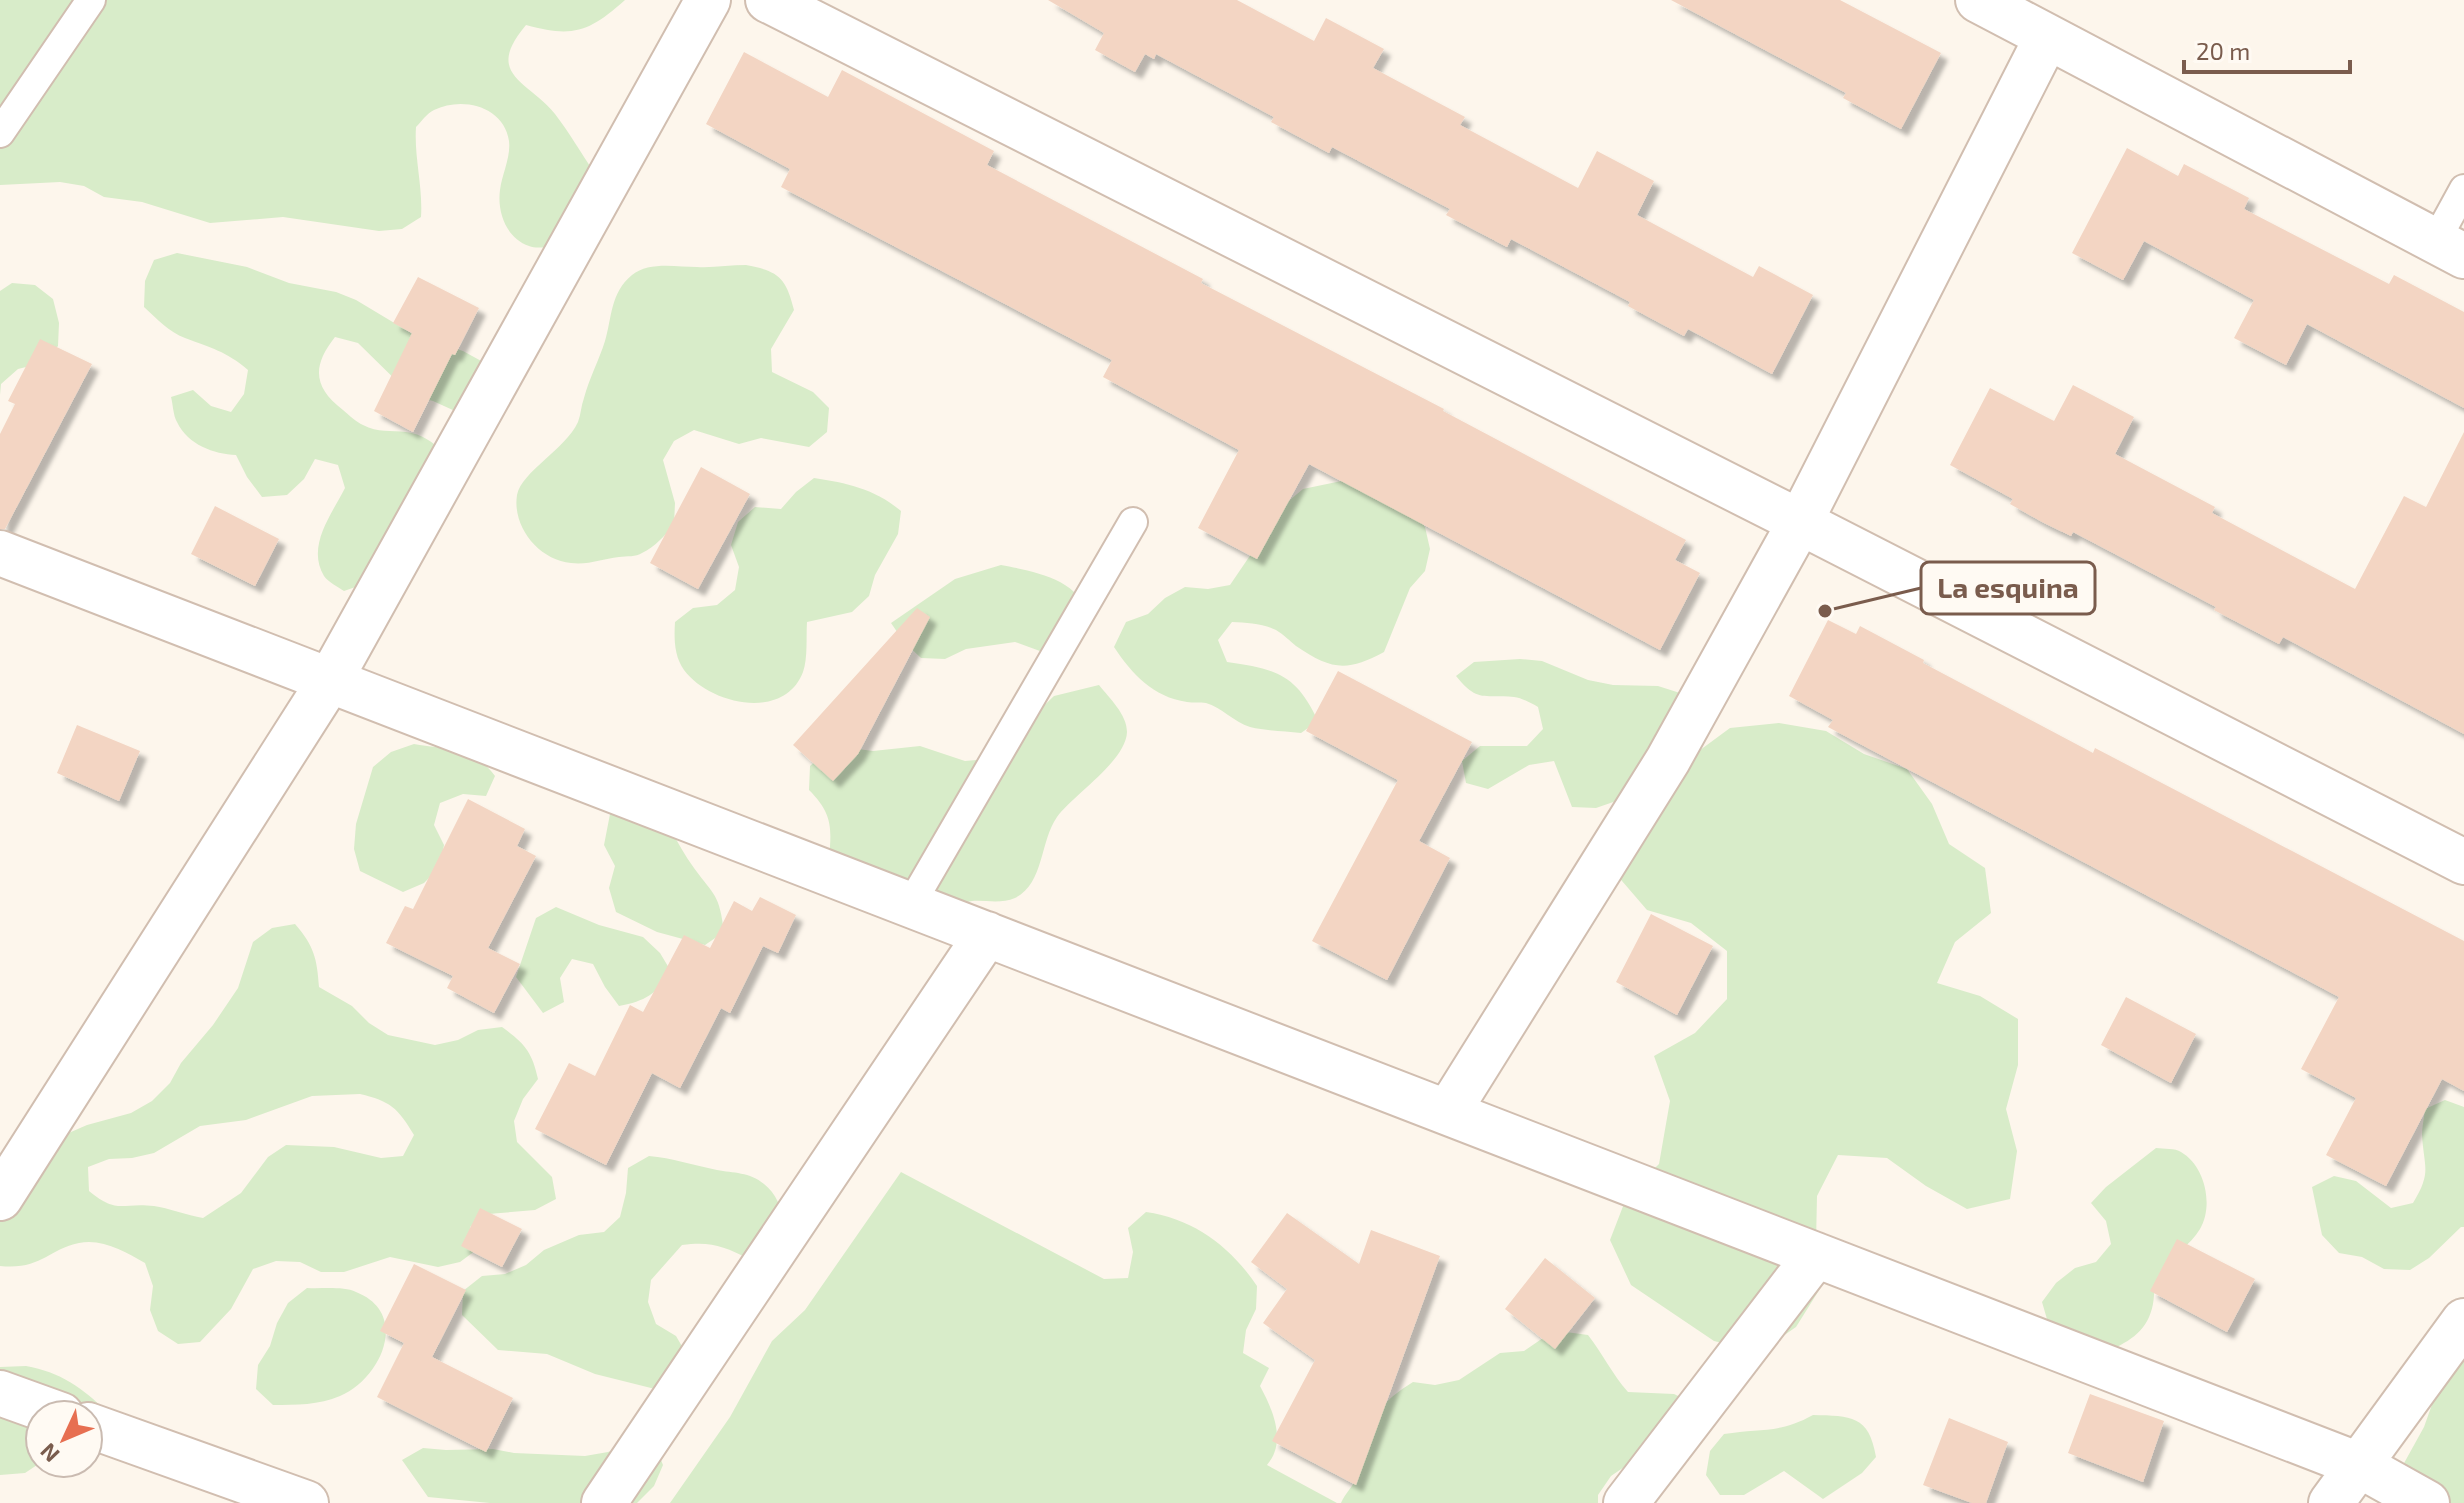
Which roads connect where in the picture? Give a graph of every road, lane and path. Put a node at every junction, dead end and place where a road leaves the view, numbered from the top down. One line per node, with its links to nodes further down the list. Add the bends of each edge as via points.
1 (91, 0): 6 (lane)
2 (708, 0): 12 (street)
3 (768, 0): 10 (street)
4 (1978, 0): 5 (street)
5 (2047, 37): 8 (street); 10 (street)
6 (0, 133)
7 (2464, 189): 8 (lane)
8 (2450, 249)
9 (1133, 522): 14 (lane)
10 (1800, 522): 13 (street); 16 (street, via 1668,760)
11 (0, 553): 12 (street)
12 (330, 680): 14 (street); 17 (street)
13 (2464, 862)
14 (911, 904): 15 (street)
15 (987, 934): 16 (street); 25 (street)
16 (1448, 1112): 18 (street)
17 (0, 1198)
18 (1816, 1255): 23 (street); 26 (street)
19 (2464, 1321): 23 (street)
20 (0, 1393): 21 (street)
21 (24, 1402)
22 (104, 1431): 24 (street)
23 (2359, 1465): 27 (street); 28 (street)
24 (306, 1503)
25 (604, 1503)
26 (1626, 1503)
27 (2331, 1503)
28 (2427, 1503)

